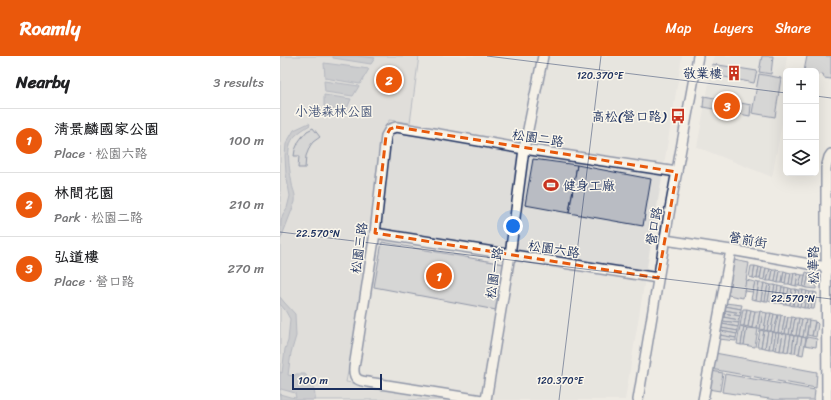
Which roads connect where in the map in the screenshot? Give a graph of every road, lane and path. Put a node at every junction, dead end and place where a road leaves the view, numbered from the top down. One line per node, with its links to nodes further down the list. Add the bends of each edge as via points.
1 (542, 56): 4 (street, 松園一路)
2 (698, 56): 6 (street, 營口路)
3 (396, 127): 4 (street, 松園二路); 7 (street, 松園三路, via 390,129 386,136)
4 (524, 149): 6 (street, 松園二路); 10 (street, 松園一路)
5 (831, 154): 11 (street, 松華路, via 826,168)
6 (677, 172): 8 (street, 營口路)
7 (375, 233): 10 (street, 松園六路); 13 (street, 松園三路, via 354,368 355,377 357,380)
8 (665, 240): 9 (street, 營前街); 12 (street, 營口路)
9 (731, 250): 11 (street, 營前街); 16 (street)
10 (510, 255): 12 (street, 松園六路); 14 (street, 松園一路)
11 (826, 267): 17 (street, 松華路)
12 (658, 278): 15 (street, 營口路)
13 (482, 400)
14 (486, 400)
15 (638, 400)
16 (703, 400)
17 (827, 400)

